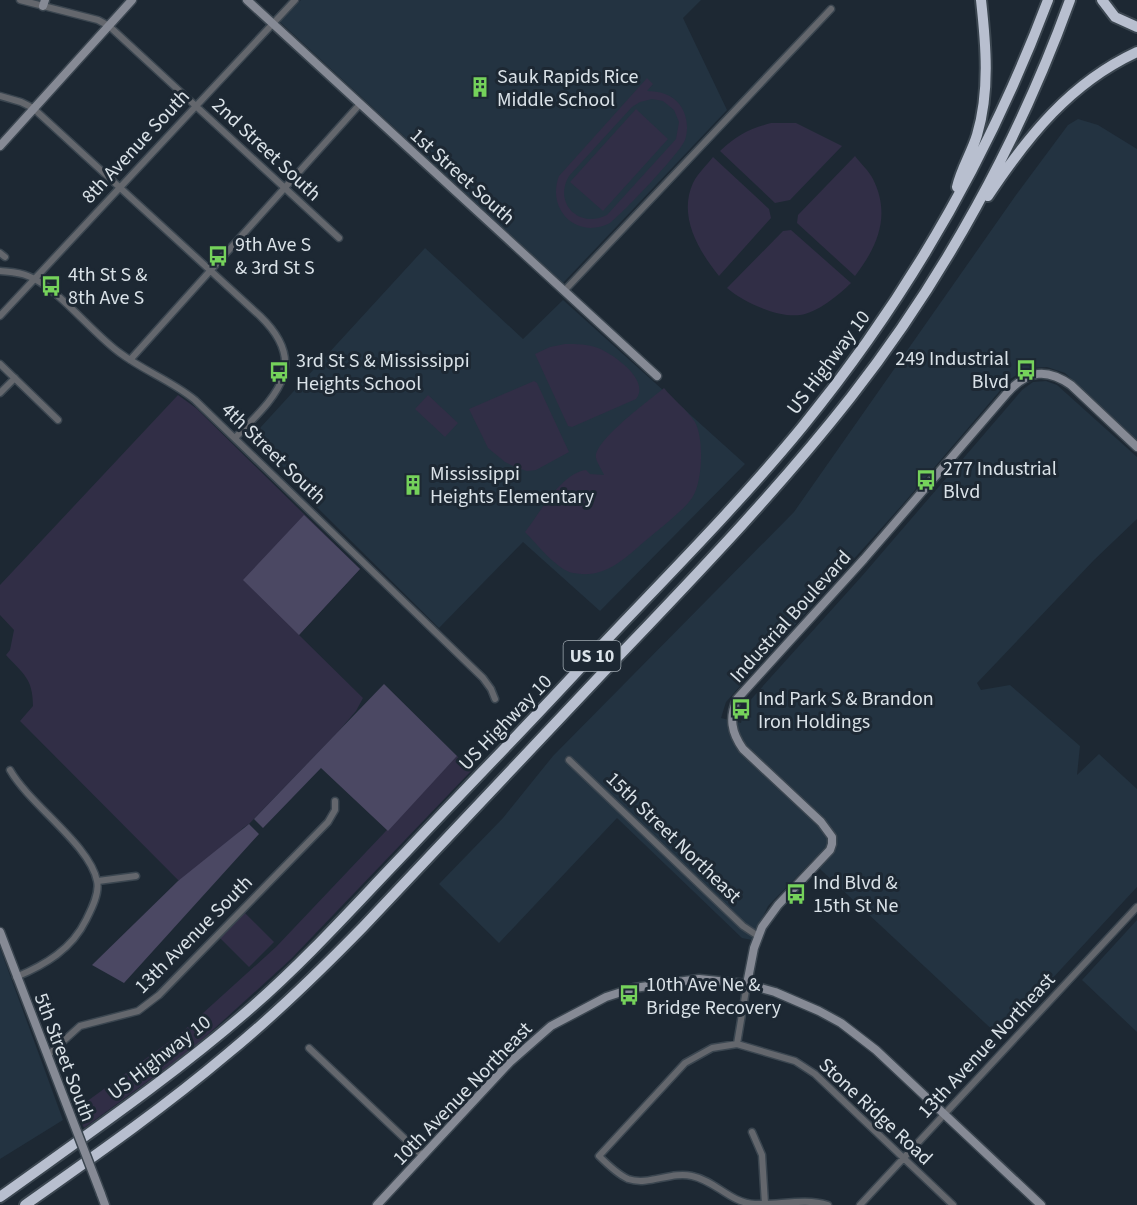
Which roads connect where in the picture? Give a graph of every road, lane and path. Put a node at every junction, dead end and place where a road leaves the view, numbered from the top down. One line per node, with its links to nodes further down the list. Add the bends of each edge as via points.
1 (20, 0): 9 (street, 2nd Street South)
2 (132, 0): 12 (street)
3 (247, 0): 11 (street, 1st Street South)
4 (295, 0): 11 (street, 8th Avenue South)
5 (981, 0): 22 (highway, via 986,58 984,97 977,134)
6 (1048, 0): 22 (highway, US Highway 10 / US 10, via 1014,84)
7 (1070, 0): 24 (highway, US Highway 10, via 1015,131)
8 (1102, 0): 13 (highway, via 1115,17)
9 (44, 3): 12 (street, 2nd Street South)
10 (831, 9): 28 (street)
11 (272, 24): 16 (street, 1st Street South); 17 (street, 8th Avenue South)
12 (109, 26): 17 (street, 2nd Street South); 18 (street)
13 (1137, 27)
14 (1137, 52): 24 (highway, via 1108,66 1054,109 1031,135)
15 (0, 96): 18 (street)
16 (360, 104): 21 (street); 28 (street, 1st Street South)
17 (196, 106): 20 (street, 8th Avenue South); 21 (street, 2nd Street South)
18 (33, 108): 19 (street); 20 (street)
19 (0, 146)
20 (119, 187): 26 (street); 27 (street, 8th Avenue South)
21 (283, 187): 23 (street, 2nd Street South); 26 (street)
22 (955, 202): 55 (highway, US Highway 10 / US 10, via 882,318 803,426 528,725 278,983 174,1071)
23 (339, 238)
24 (949, 253): 60 (highway, US Highway 10 / US 10, via 889,345 826,429 751,516 363,927 255,1031)
25 (0, 271): 27 (street, 4th Street South)
26 (210, 271): 30 (street); 36 (street, via 269,325 284,351 284,375 279,389)
27 (35, 279): 29 (street, 8th Avenue South); 30 (street, 4th Street South)
28 (565, 290): 32 (street, 1st Street South)
29 (0, 316)
30 (130, 360): 36 (street, 4th Street South, via 185,392)
31 (0, 364): 33 (street)
32 (657, 376)
33 (15, 378): 34 (street); 35 (street)
34 (0, 393)
35 (58, 420)
36 (235, 438): 38 (street, 4th Street South, via 483,678)
37 (1137, 447): 46 (street, Industrial Boulevard, via 1060,378 1049,373 1025,377 737,699 731,719 737,740 832,837 825,856 770,915)
38 (495, 699)
39 (569, 759): 46 (street, 15th Street Northeast)
40 (10, 770): 43 (street, via 24,791 78,847)
41 (335, 801): 51 (street, 13th Avenue South, via 328,822 159,995 138,1011 80,1026)
42 (136, 876): 43 (street)
43 (98, 881): 47 (street, via 91,910 76,935 51,959)
44 (1137, 907): 52 (street, 13th Avenue Northeast)
45 (0, 932): 47 (street, 5th Street South)
46 (758, 936): 48 (street, Industrial Boulevard)
47 (16, 977): 51 (street, 5th Street South)
48 (747, 984): 49 (street, Industrial Boulevard); 52 (street, 10th Avenue Northeast, via 782,995 841,1023 876,1050); 54 (street, 10th Avenue Northeast, via 699,980 648,985 606,997 567,1016 524,1048)
49 (737, 1044): 56 (street, Stone Ridge Road, via 795,1060); 59 (street, Stone Ridge Road, via 712,1048 686,1063 599,1156 627,1178 639,1181 681,1174 694,1176 742,1203)
50 (309, 1048): 54 (street)
51 (48, 1055): 61 (street, 5th Street South, bridge)
52 (944, 1115): 56 (street, 13th Avenue Northeast); 66 (street)
53 (752, 1132): 59 (street, via 762,1155)
54 (423, 1156): 62 (street, 10th Avenue Northeast)
55 (55, 1158): 57 (highway); 58 (highway, US Highway 10 / US 10)
56 (904, 1158): 64 (street, 13th Avenue Northeast); 65 (street, Stone Ridge Road)
57 (0, 1191)
58 (0, 1197)
59 (765, 1204): 63 (street)
60 (27, 1205)
61 (105, 1205)
62 (377, 1205)
63 (828, 1205)
64 (860, 1205)
65 (953, 1205)
66 (1041, 1205)

